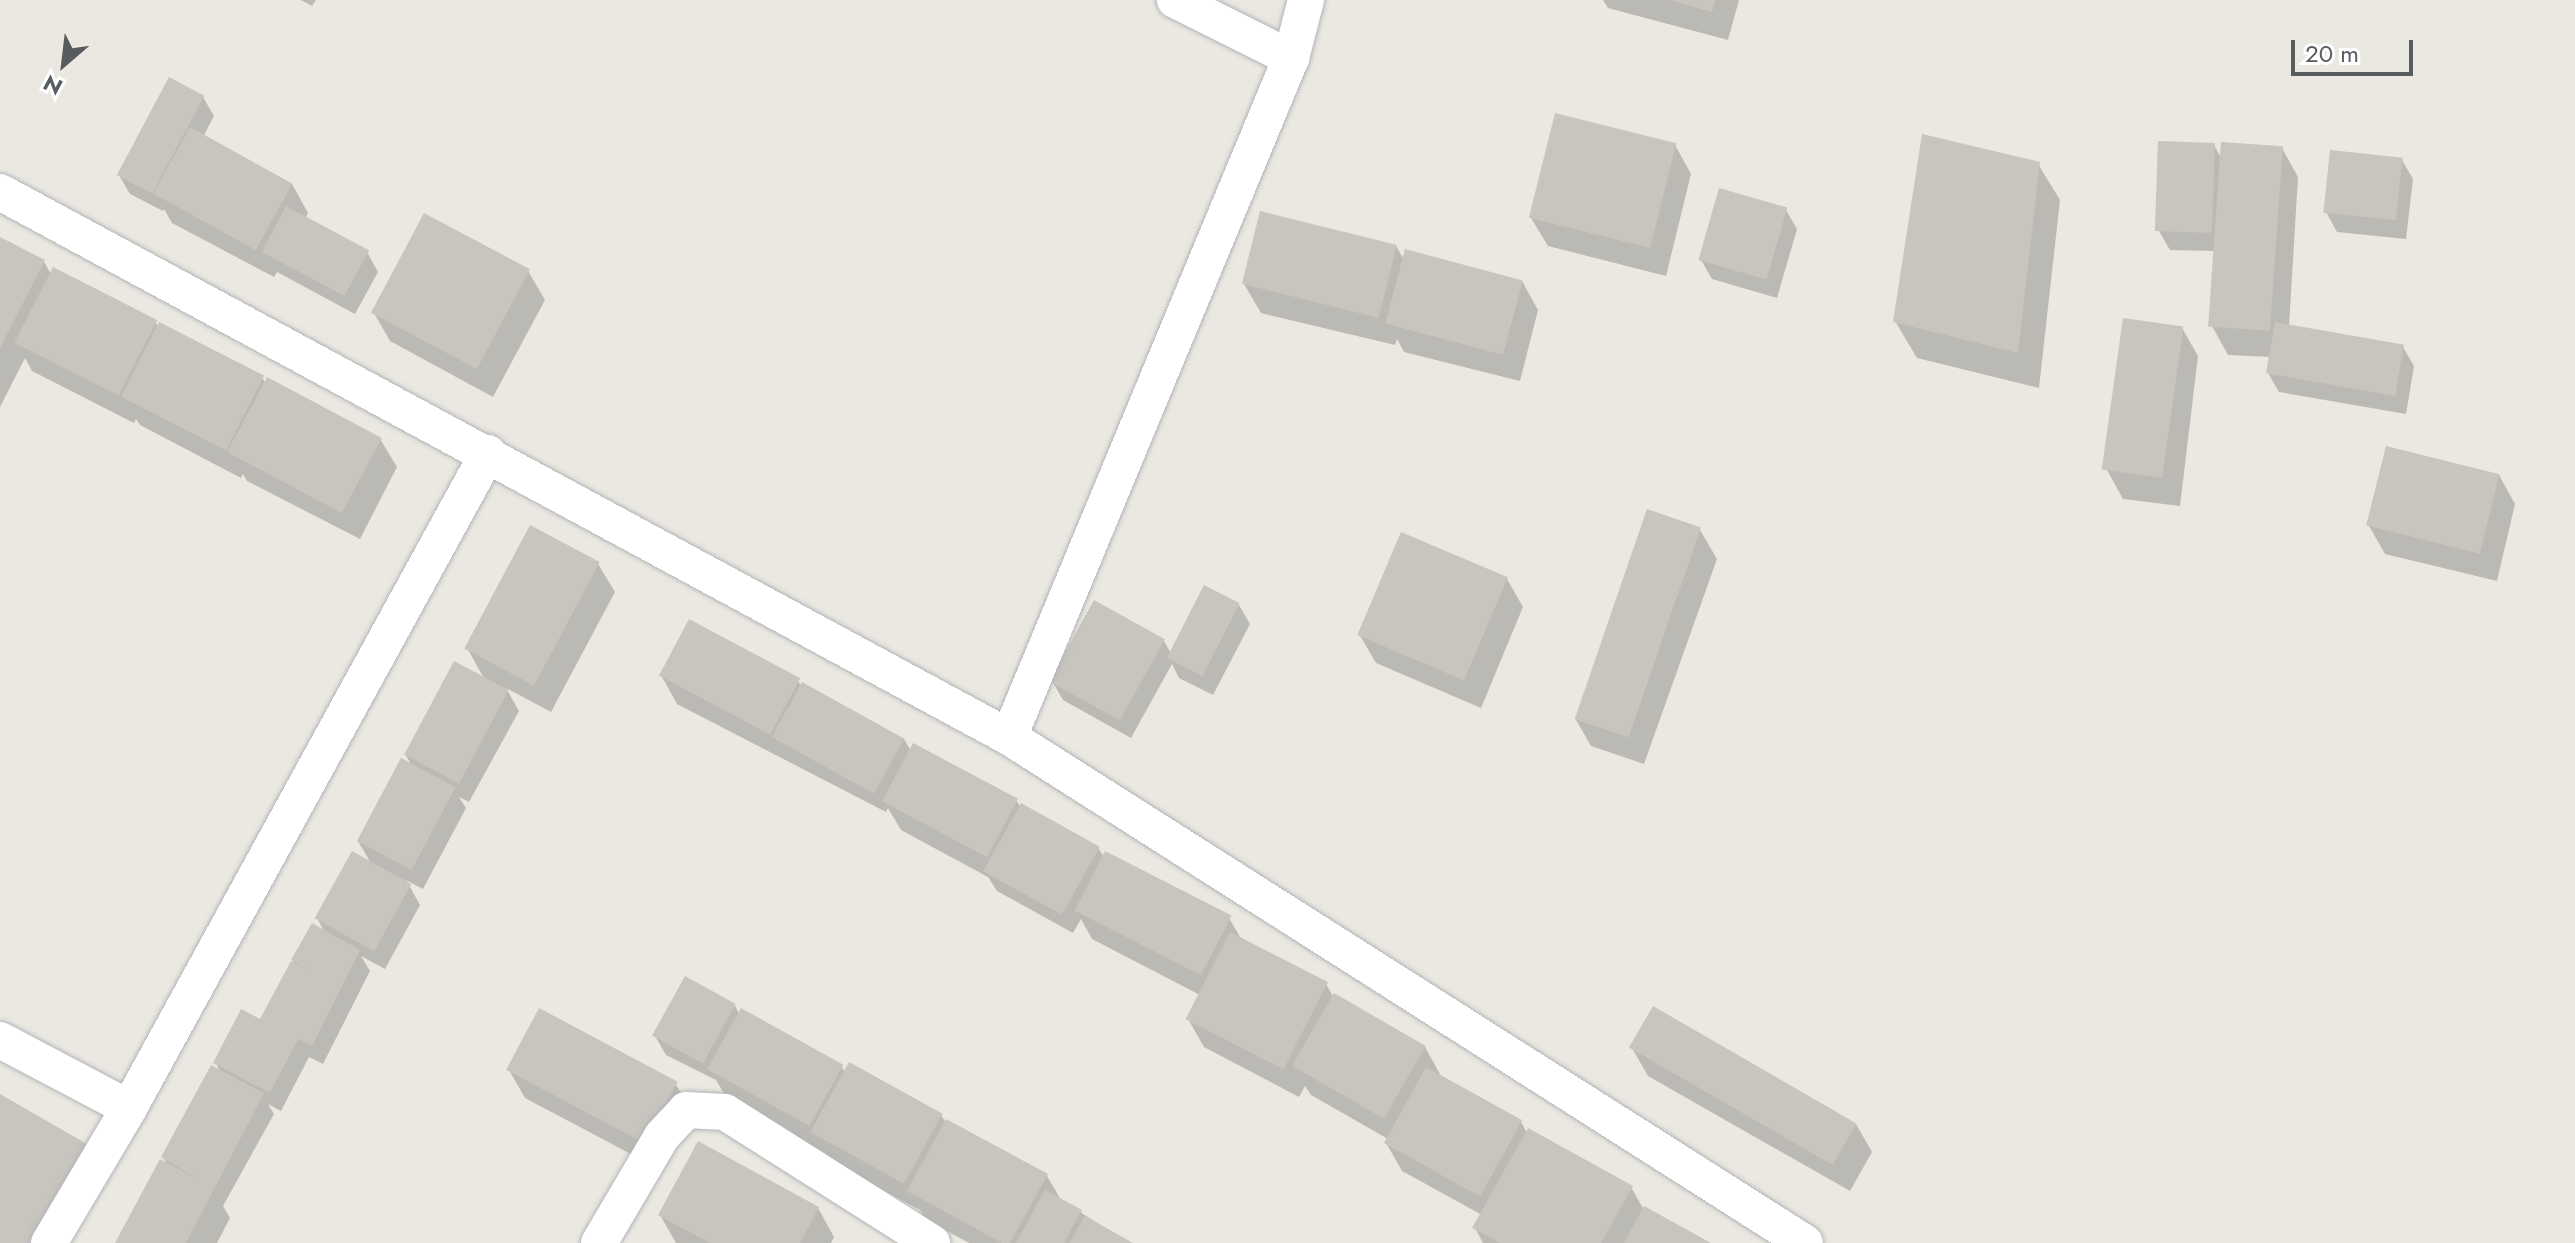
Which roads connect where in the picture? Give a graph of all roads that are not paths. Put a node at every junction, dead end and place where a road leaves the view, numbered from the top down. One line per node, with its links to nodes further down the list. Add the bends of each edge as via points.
1 (1175, 0): 3 (street)
2 (1306, 0): 3 (street)
3 (1291, 58): 6 (street)
4 (0, 192): 5 (street)
5 (488, 453): 6 (street); 8 (street)
6 (1009, 737): 12 (street)
7 (0, 1040): 8 (street)
8 (129, 1108): 9 (street)
9 (49, 1243)
10 (599, 1243): 11 (street, via 662,1136 686,1110 725,1112)
11 (932, 1243)
12 (1805, 1243)

